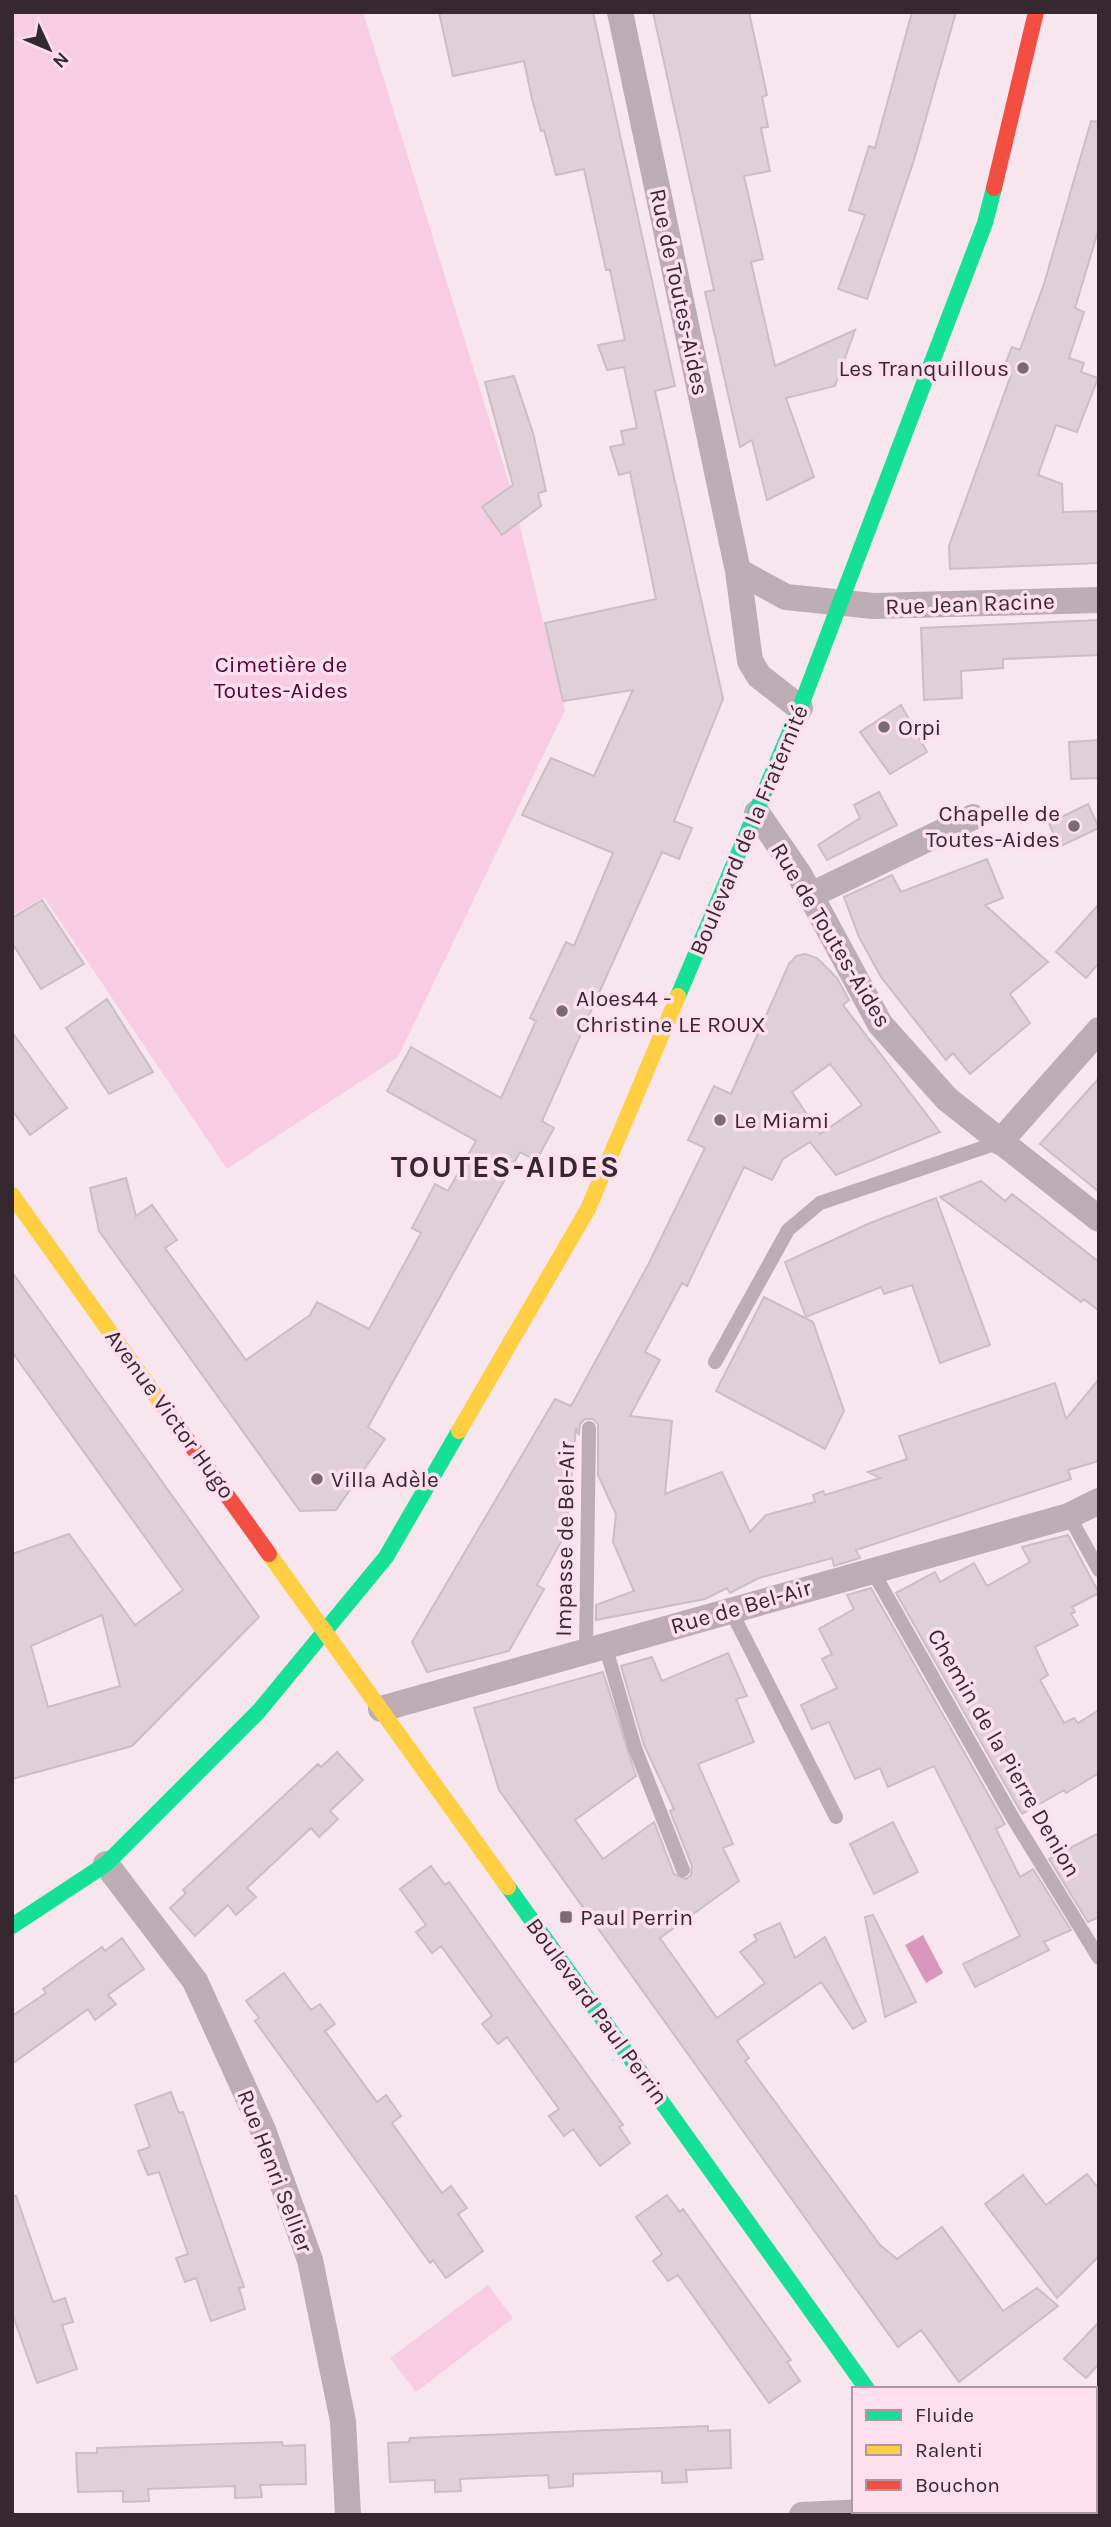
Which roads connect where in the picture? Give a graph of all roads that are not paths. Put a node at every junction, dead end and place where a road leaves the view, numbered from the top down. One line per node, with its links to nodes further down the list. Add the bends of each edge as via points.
1 (620, 12): 3 (street, Rue de Toutes-Aides)
2 (1036, 12): 5 (main road, Boulevard de la Fraternité, via 985,223)
3 (738, 571): 5 (street, via 786,597); 6 (street, Rue de Toutes-Aides, via 750,661 759,676)
4 (1099, 600): 5 (street, Rue Jean Racine)
5 (842, 603): 6 (main road, Boulevard de la Fraternité)
6 (800, 708): 7 (main road, Boulevard de la Fraternité)
7 (757, 813): 9 (street, Rue de Toutes-Aides); 21 (main road, Boulevard de la Fraternité, via 588,1209 386,1557)
8 (974, 817): 9 (street)
9 (811, 895): 11 (street, Rue de Toutes-Aides, via 880,1024 947,1099)
10 (1099, 1030): 11 (street)
11 (1000, 1142): 13 (street, Rue de Toutes-Aides); 14 (lane, via 820,1203 788,1230)
12 (12, 1195): 21 (main road, Avenue Victor Hugo)
13 (1099, 1219)
14 (715, 1362)
15 (589, 1428): 22 (lane, Impasse de Bel-Air)
16 (1099, 1502): 17 (street, Rue de Bel-Air)
17 (1069, 1516): 18 (street, Rue de Bel-Air); 19 (lane)
18 (872, 1570): 20 (street, Rue de Bel-Air); 28 (lane, Chemin de la Pierre Denion, via 1014,1820)
19 (1099, 1570)
20 (731, 1611): 22 (street, Rue de Bel-Air); 24 (lane)
21 (326, 1633): 23 (main road, Boulevard Paul Perrin); 25 (main road, Boulevard de la Fraternité, via 259,1712)
22 (595, 1648): 23 (street, Rue de Bel-Air); 26 (lane, Impasse de Bel-Air)
23 (381, 1709): 29 (main road, Boulevard Paul Perrin)
24 (836, 1817)
25 (106, 1864): 27 (main road, Boulevard de la Fraternité); 32 (street, Rue Henri Sellier, via 195,1982 263,2130 310,2260 343,2421)
26 (683, 1870)
27 (12, 1926)
28 (1099, 1958)
29 (866, 2387)
30 (852, 2513): 33 (street)
31 (1011, 2513): 34 (street)
32 (348, 2515)
33 (802, 2515)
34 (1033, 2515)

